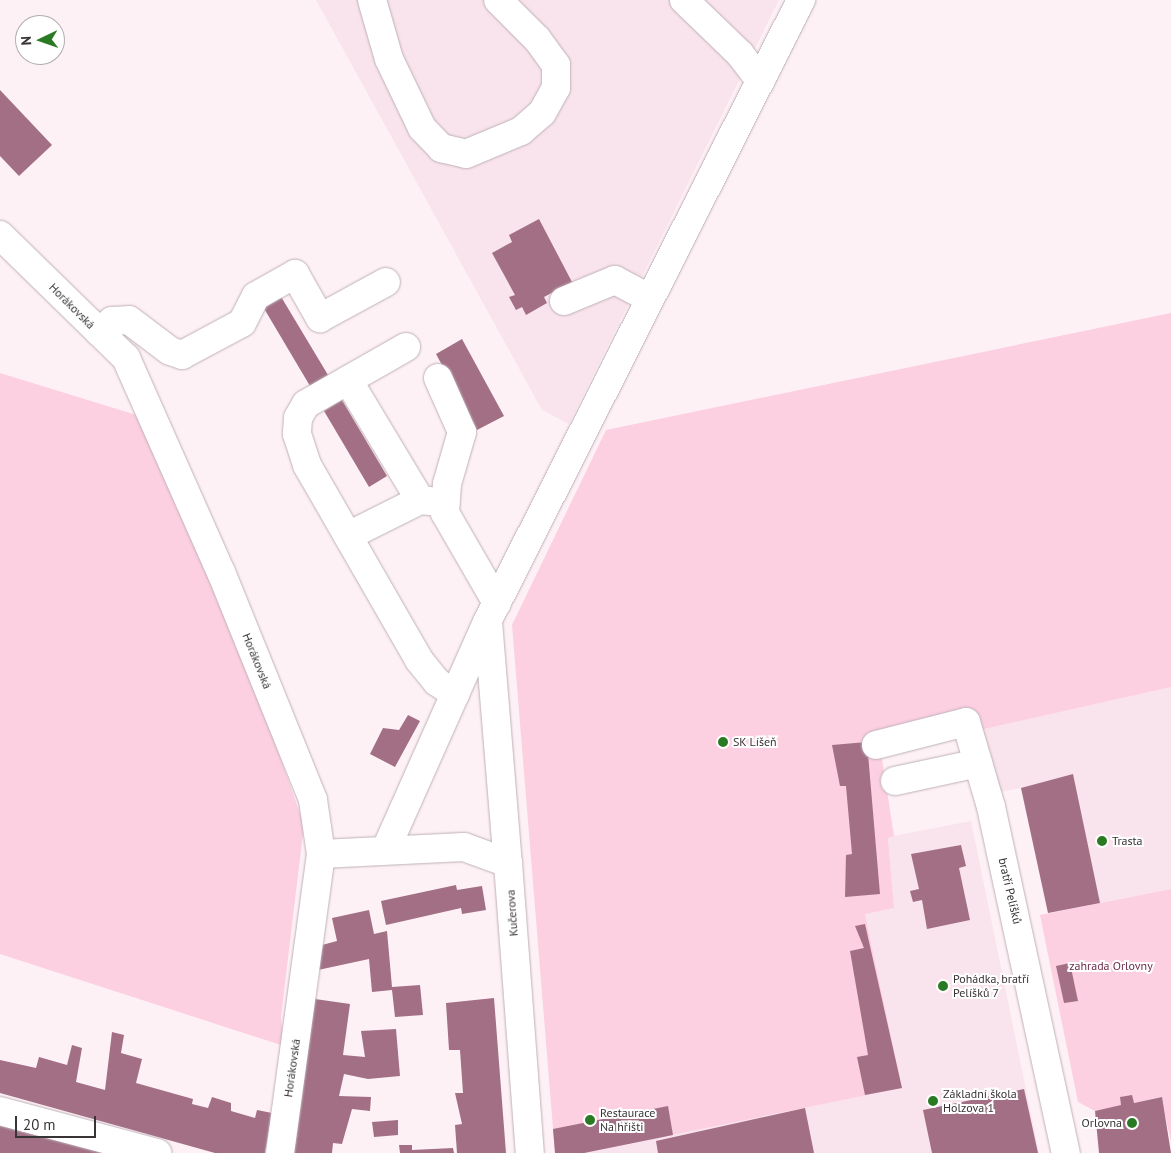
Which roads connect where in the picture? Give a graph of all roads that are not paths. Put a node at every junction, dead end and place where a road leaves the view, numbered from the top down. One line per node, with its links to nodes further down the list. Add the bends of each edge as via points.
1 (372, 0): 2 (street, via 388,59 422,128 442,148 466,154 521,131 542,113 556,88 556,65 537,39)
2 (498, 0)
3 (684, 0): 5 (street, via 740,54)
4 (802, 0): 5 (street)
5 (760, 81): 8 (street)
6 (0, 235): 10 (street, Horákovská)
7 (386, 282): 10 (street, via 320,318 295,274 256,296 242,323 182,354 170,351 129,320 112,321)
8 (649, 298): 9 (street, via 615,280); 16 (street)
9 (564, 300)
10 (99, 332): 22 (street, Horákovská, via 126,358 221,572 313,800)
11 (406, 347): 13 (street)
12 (438, 378): 14 (street, via 462,432)
13 (348, 380): 14 (street); 15 (street, via 306,404 298,418 297,434 307,465)
14 (432, 501): 15 (street); 16 (street)
15 (348, 536): 17 (street, via 419,660 437,682)
16 (492, 612): 17 (street); 23 (street, Kučerova)
17 (455, 694): 21 (street)
18 (876, 745): 19 (street, bratří Pelíšků, via 966,722)
19 (978, 763): 20 (street); 28 (street, bratří Pelíšků)
20 (896, 781)
21 (386, 849): 22 (street); 23 (street, via 464,848)
22 (321, 854): 26 (street, Horákovská)
23 (508, 863): 27 (street, Kučerova)
24 (0, 1111): 25 (street)
25 (157, 1153)
26 (280, 1153)
27 (530, 1153)
28 (1066, 1153)

